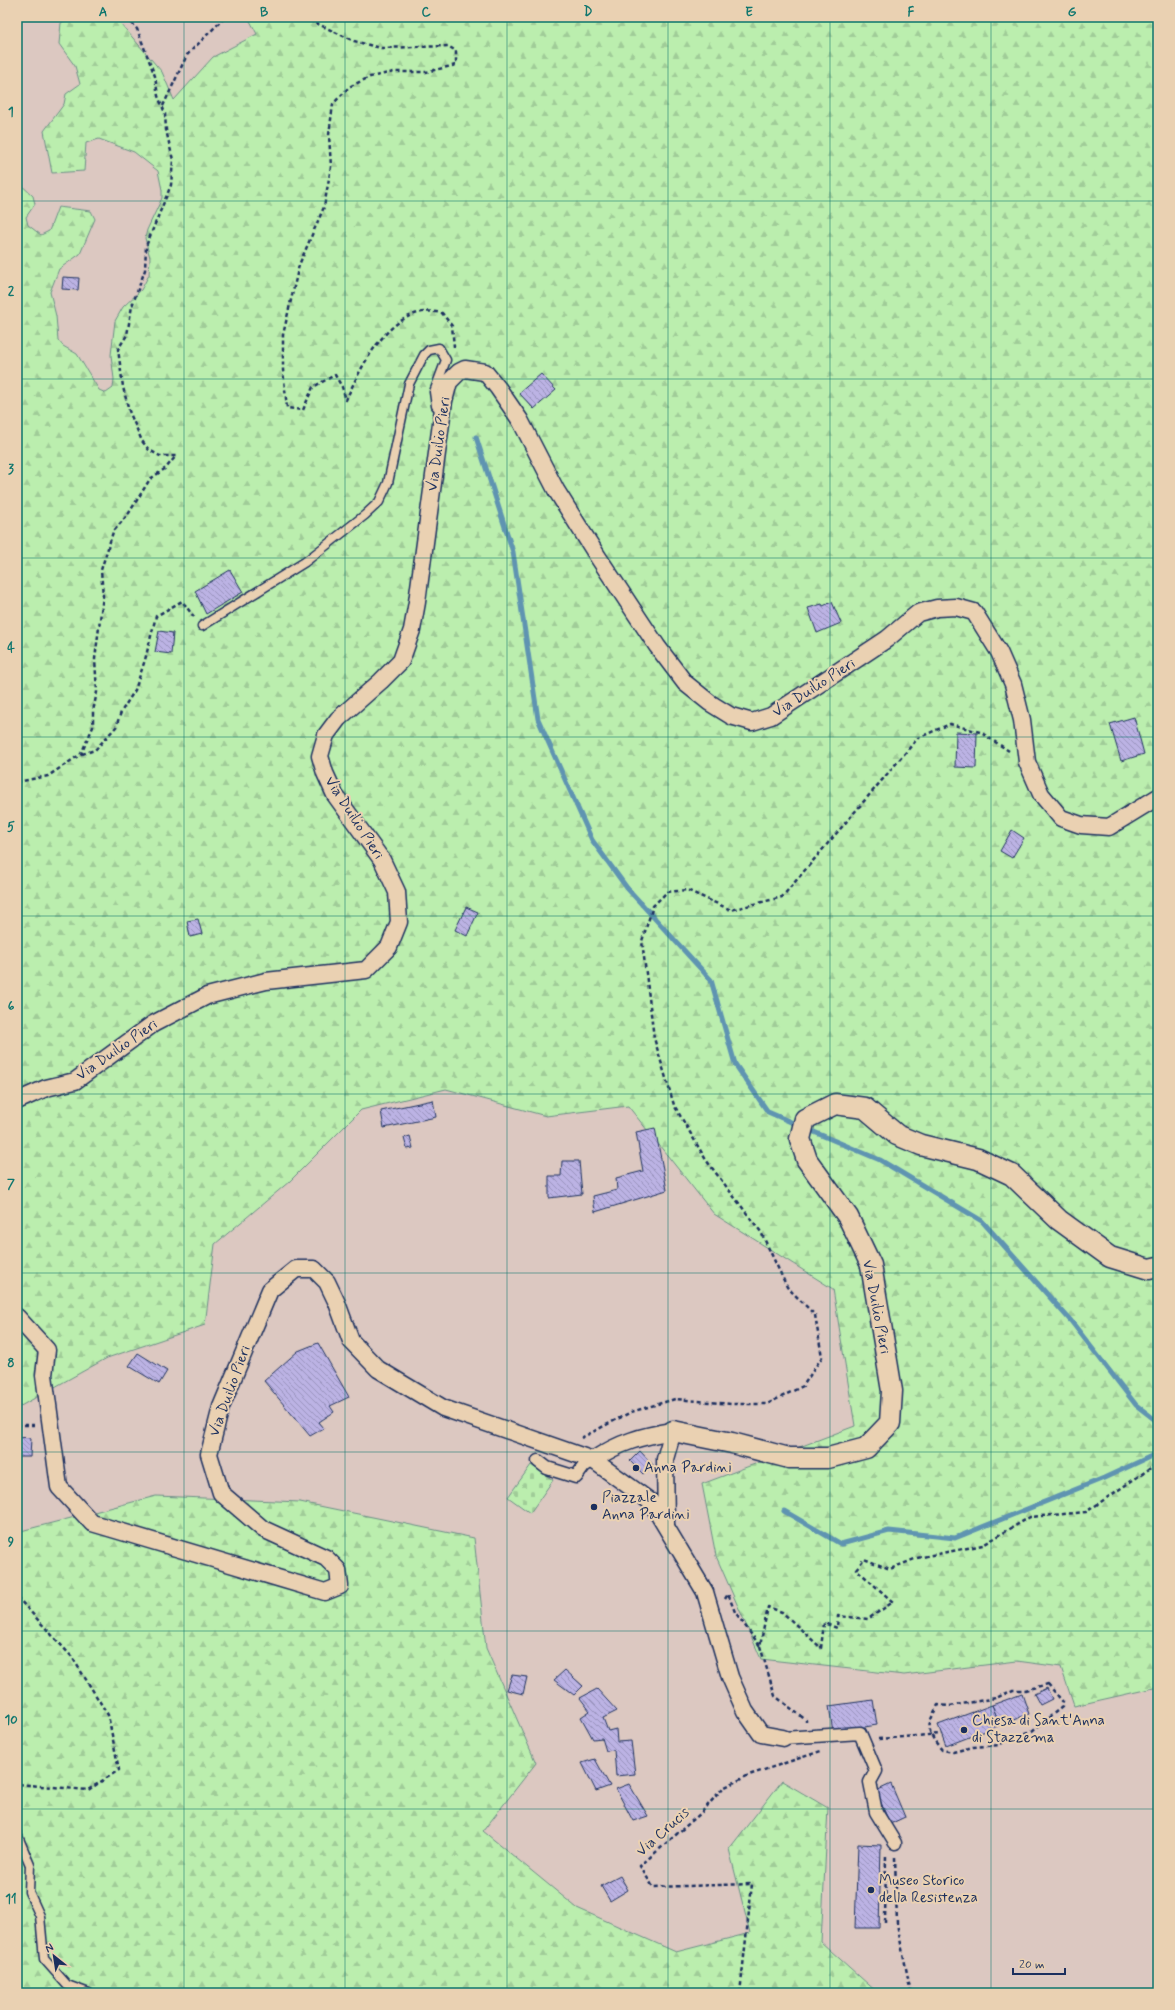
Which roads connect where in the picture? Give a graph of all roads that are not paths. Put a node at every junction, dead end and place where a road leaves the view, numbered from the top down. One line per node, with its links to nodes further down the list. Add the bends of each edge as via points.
1 (442, 411): 2 (lane, via 436,406 434,392 446,360 440,348 429,350 424,355 409,384 388,483 379,502 305,562); 3 (street, Via Duilio Pieri, via 449,382 459,372 465,369 485,372 520,420 556,490 627,602 685,683 731,716 752,722 771,716 880,643 918,613 956,607 974,612 999,652 1013,684 1020,713 1026,762 1041,794 1061,818 1082,824 1109,827); 4 (street, Via Duilio Pieri, via 412,630 401,661 338,719 326,735 320,756 335,795 382,860 397,892 399,922 389,947 366,970 266,981 207,996 153,1024 75,1081 46,1088)
2 (202, 626)
3 (1158, 797)
4 (17, 1101)
5 (1158, 1267): 7 (street, Via Duilio Pieri, via 1150,1269 1110,1257 1059,1220 1012,1175 978,1159 921,1145 897,1135 865,1108 835,1104 806,1119 800,1139 807,1160 848,1217 871,1265 892,1391 890,1423 866,1448 828,1458 789,1458)
6 (17, 1317): 8 (street, Via Duilio Pieri, via 47,1350 44,1375 59,1487 92,1523 325,1592 340,1586 338,1570 326,1558 263,1529 221,1493 208,1454 220,1407 270,1290 296,1269 314,1269 327,1282 338,1303 351,1341 378,1369 443,1408)
7 (673, 1431): 8 (street, Via Duilio Pieri, via 644,1435 610,1449); 10 (street, via 665,1459)
8 (594, 1460): 9 (street, via 584,1466 576,1477 547,1468); 10 (street, Via Duilio Pieri, via 651,1502)
9 (538, 1461)
10 (666, 1527): 11 (street, via 705,1592 730,1677 745,1711 761,1734)
11 (783, 1738): 13 (street, via 860,1733 876,1771 870,1782 876,1812)
12 (17, 1834): 14 (lane, via 30,1865 29,1892 40,1916 44,1959 67,1985)
13 (890, 1845)
14 (89, 1993)

